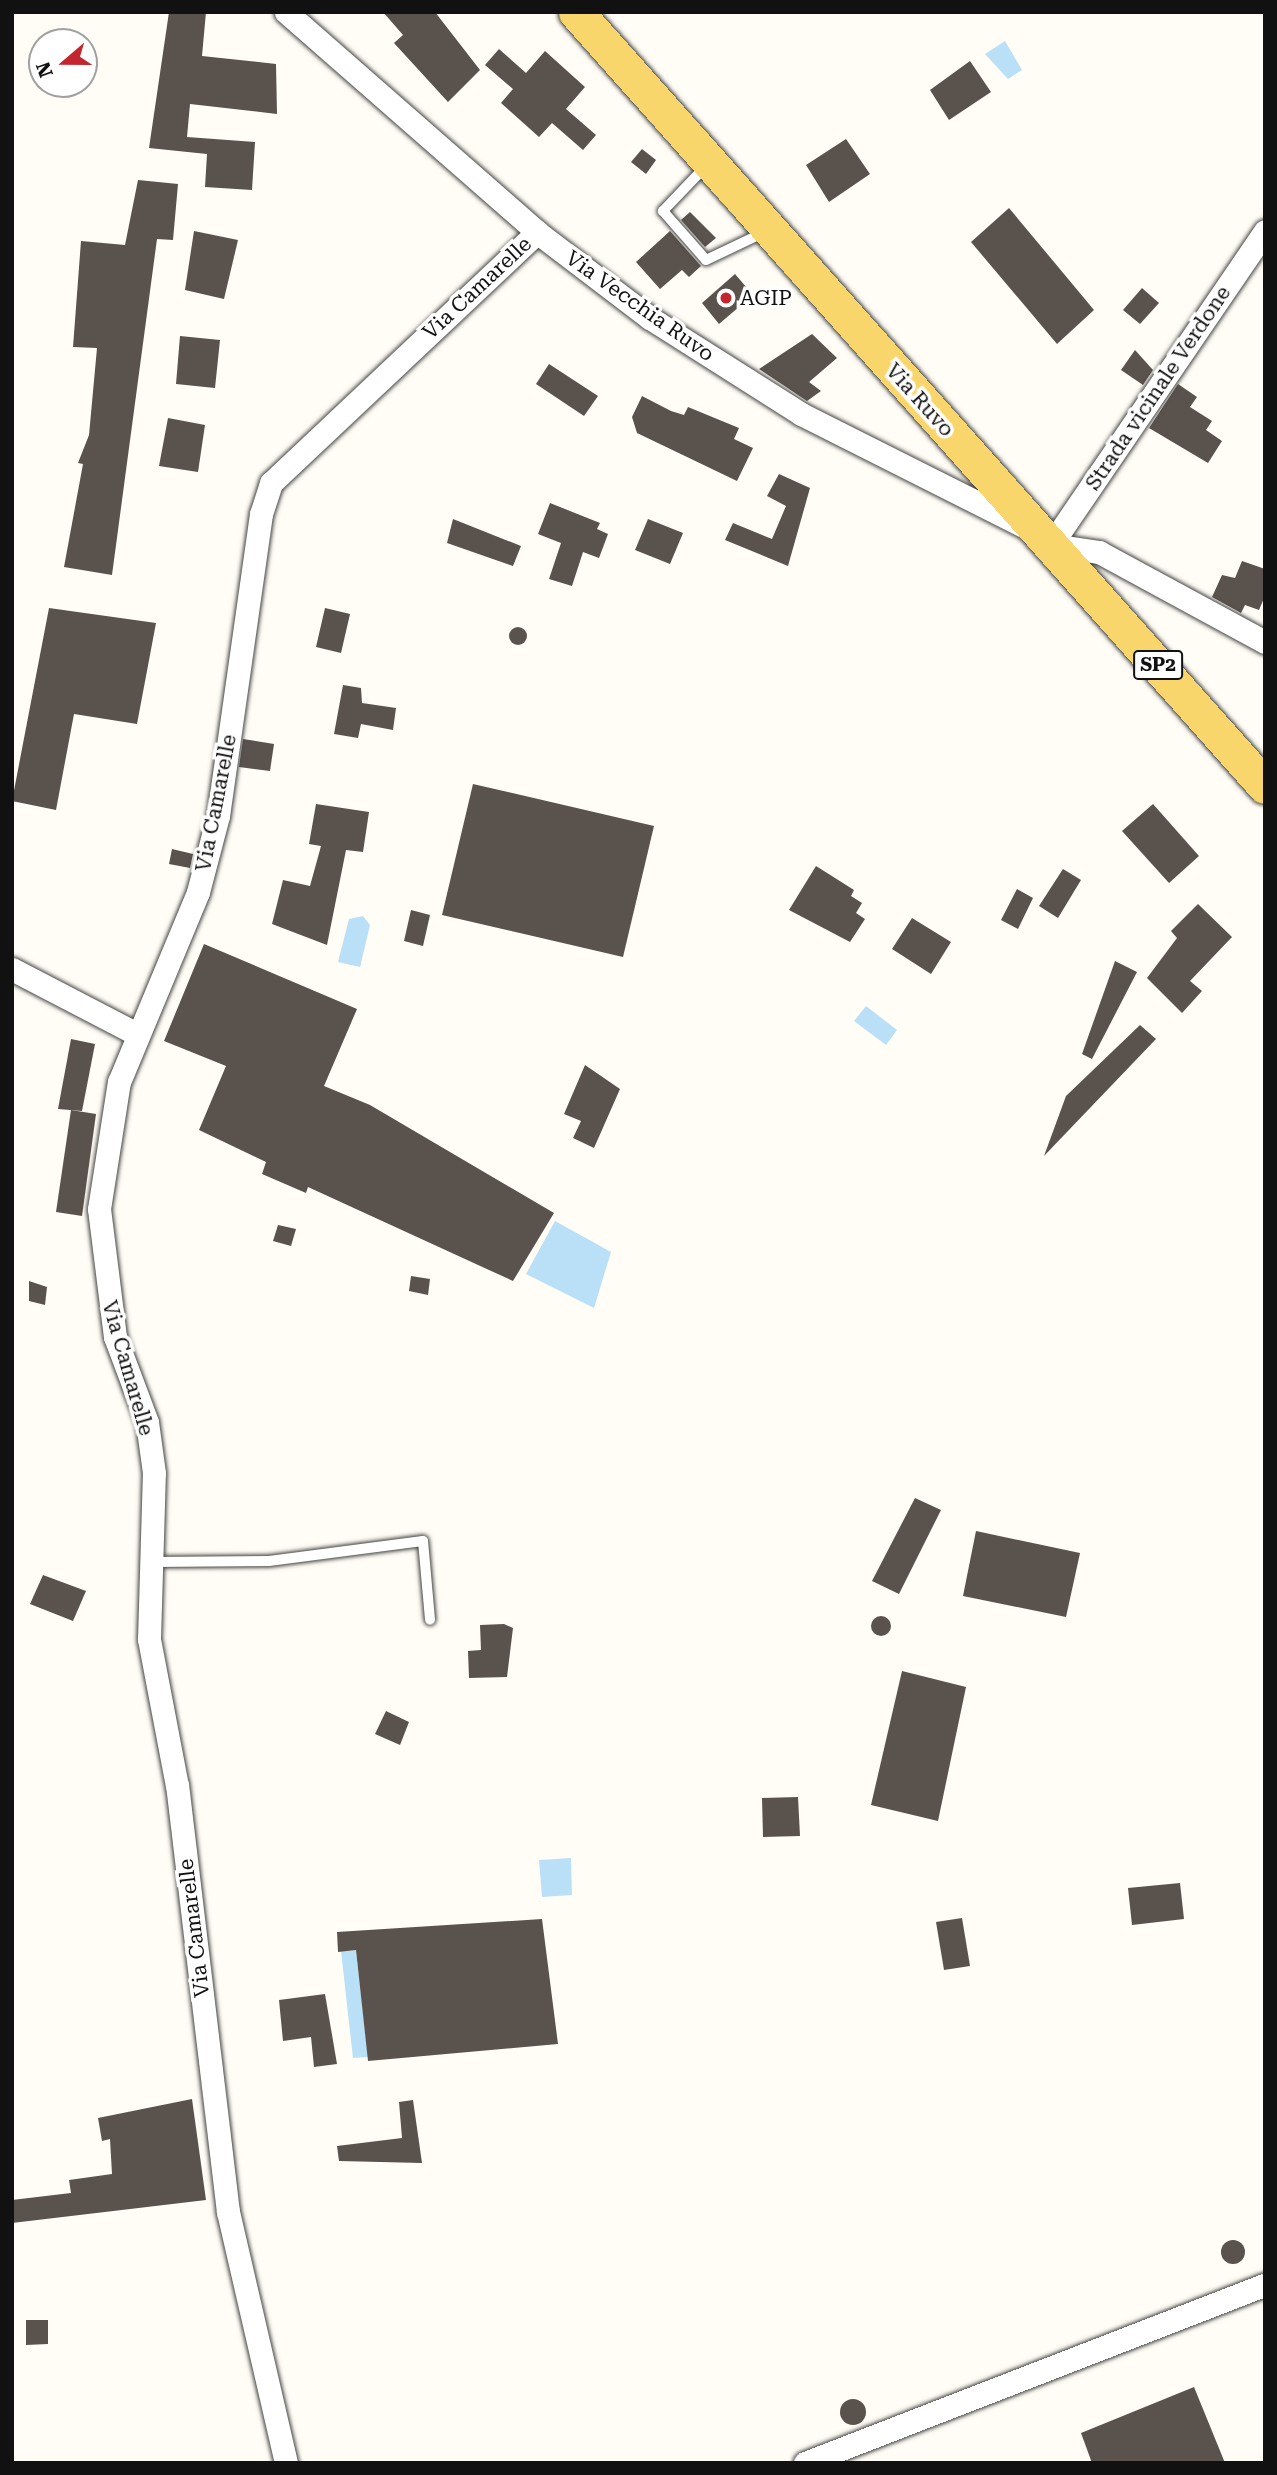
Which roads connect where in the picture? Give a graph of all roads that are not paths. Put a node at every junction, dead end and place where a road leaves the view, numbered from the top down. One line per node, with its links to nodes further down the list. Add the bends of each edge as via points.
1 (286, 12): 6 (street, Via Vecchia Ruvo)
2 (576, 12): 3 (main road, Via Ruvo / SP2)
3 (710, 162): 4 (main road, Via Ruvo / SP2); 4 (lane, via 663,211 706,260)
4 (769, 230): 7 (main road, Via Ruvo / SP2)
5 (1265, 231): 7 (street, Strada vicinale Verdone)
6 (537, 232): 7 (street, Via Vecchia Ruvo, via 650,318 801,414); 11 (street, Via Camarelle, via 271,483 261,514 218,816 198,892)
7 (1045, 539): 8 (street, Via Vecchia Ruvo, via 1099,552); 9 (main road, Via Ruvo / SP2)
8 (1265, 642)
9 (1265, 786)
10 (12, 969): 11 (street)
11 (135, 1033): 12 (street, Via Camarelle, via 111,1116 99,1209 115,1337 147,1422 154,1473)
12 (151, 1562): 13 (lane, via 269,1561 423,1541); 15 (street, Via Camarelle, via 149,1639 177,1786 228,2212)
13 (430, 1620)
14 (1265, 2285): 16 (street)
15 (286, 2463)
16 (805, 2463)

